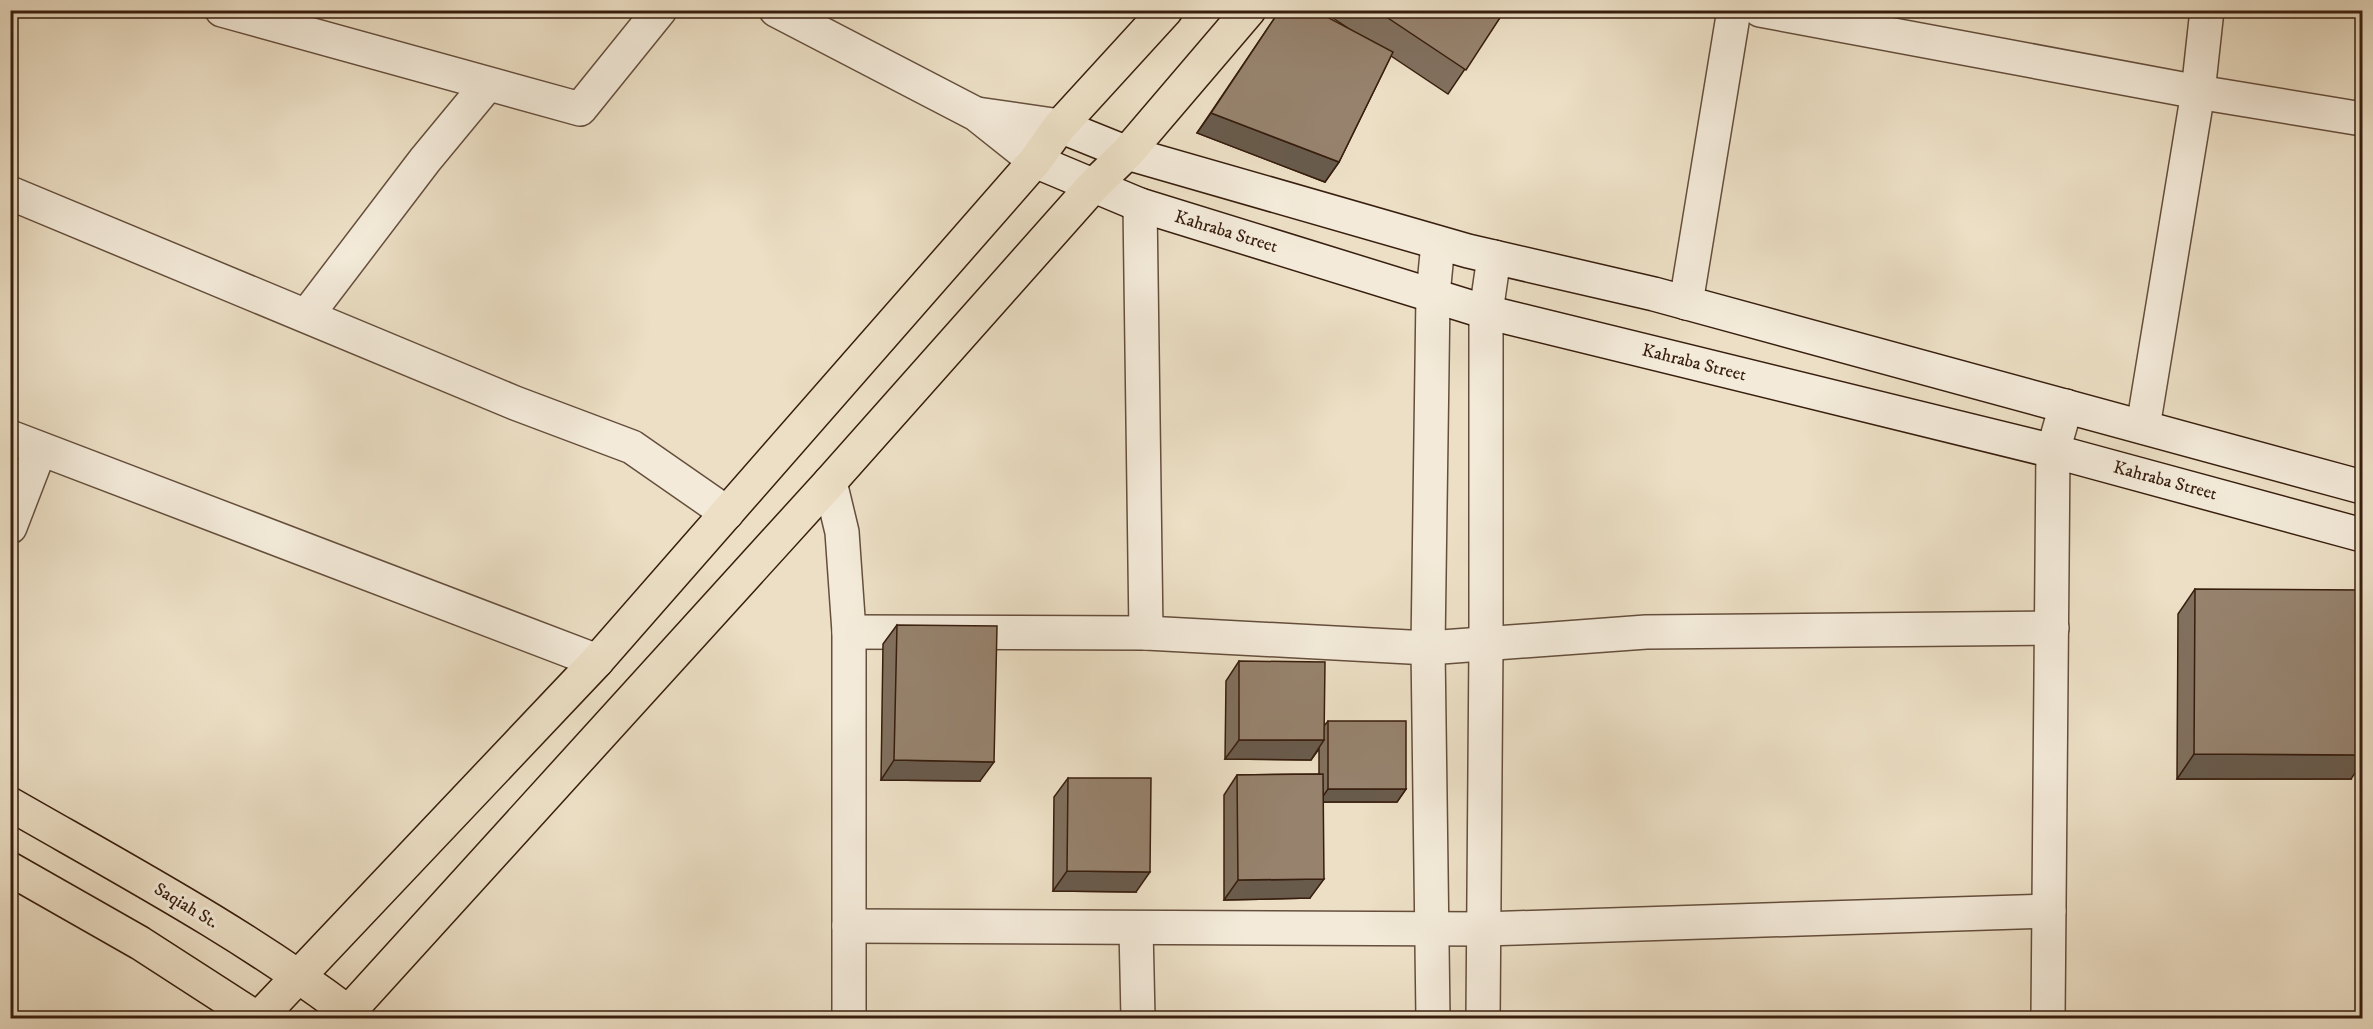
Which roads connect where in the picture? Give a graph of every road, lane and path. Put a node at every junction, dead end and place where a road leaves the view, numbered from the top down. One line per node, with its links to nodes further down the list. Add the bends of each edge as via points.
1 (222, 10): 9 (street)
2 (660, 10): 9 (street, via 580,109)
3 (1166, 10): 13 (main road)
4 (1249, 10): 14 (main road)
5 (1734, 10): 22 (street)
6 (1760, 10): 10 (street)
7 (2207, 10): 10 (street)
8 (795, 15): 11 (street)
9 (487, 85): 24 (street)
10 (2198, 92): 12 (street); 26 (street)
11 (976, 114): 13 (street); 15 (street, Kahraba Street)
12 (2362, 118)
13 (1060, 126): 14 (street); 15 (main road)
14 (1127, 153): 16 (main road); 19 (street)
15 (1035, 161): 16 (street, Kahraba Street); 31 (main road)
16 (1094, 186): 18 (street, Kahraba Street); 29 (main road)
17 (10, 194): 24 (street)
18 (1140, 205): 21 (street, Kahraba Street); 36 (street)
19 (1438, 243): 20 (street); 21 (street)
20 (1494, 257): 22 (street); 23 (street)
21 (1432, 295): 23 (street, Kahraba Street); 38 (street)
22 (1686, 303): 25 (street)
23 (1486, 312): 28 (street, Kahraba Street); 37 (street)
24 (307, 315): 31 (street, via 515,403 632,447)
25 (2066, 406): 26 (street); 28 (street)
26 (2143, 427): 30 (street)
27 (25, 443): 32 (street); 39 (street)
28 (2053, 451): 33 (street, Kahraba Street); 34 (street)
29 (830, 482): 35 (street, via 842,532); 48 (main road)
30 (2362, 487)
31 (727, 513): 39 (main road)
32 (10, 527)
33 (2362, 535)
34 (2052, 628): 37 (street, via 1646,632); 42 (street)
35 (849, 632): 36 (street); 43 (street)
36 (1146, 633): 38 (street)
37 (1486, 645): 38 (street); 46 (street)
38 (1428, 648): 45 (street)
39 (597, 661): 47 (main road)
40 (10, 804): 47 (main road, Saqiah St.)
41 (10, 869): 49 (main road, via 140,942)
42 (2049, 911): 46 (street); 54 (street)
43 (849, 926): 44 (street); 50 (street)
44 (1136, 928): 45 (street); 51 (street)
45 (1432, 929): 46 (street); 52 (street)
46 (1483, 929): 53 (street)
47 (299, 975): 48 (main road, Saqiah St.); 49 (main road)
48 (349, 1017)
49 (258, 1018)
50 (849, 1018)
51 (1138, 1018)
52 (1433, 1018)
53 (1483, 1018)
54 (2048, 1018)

